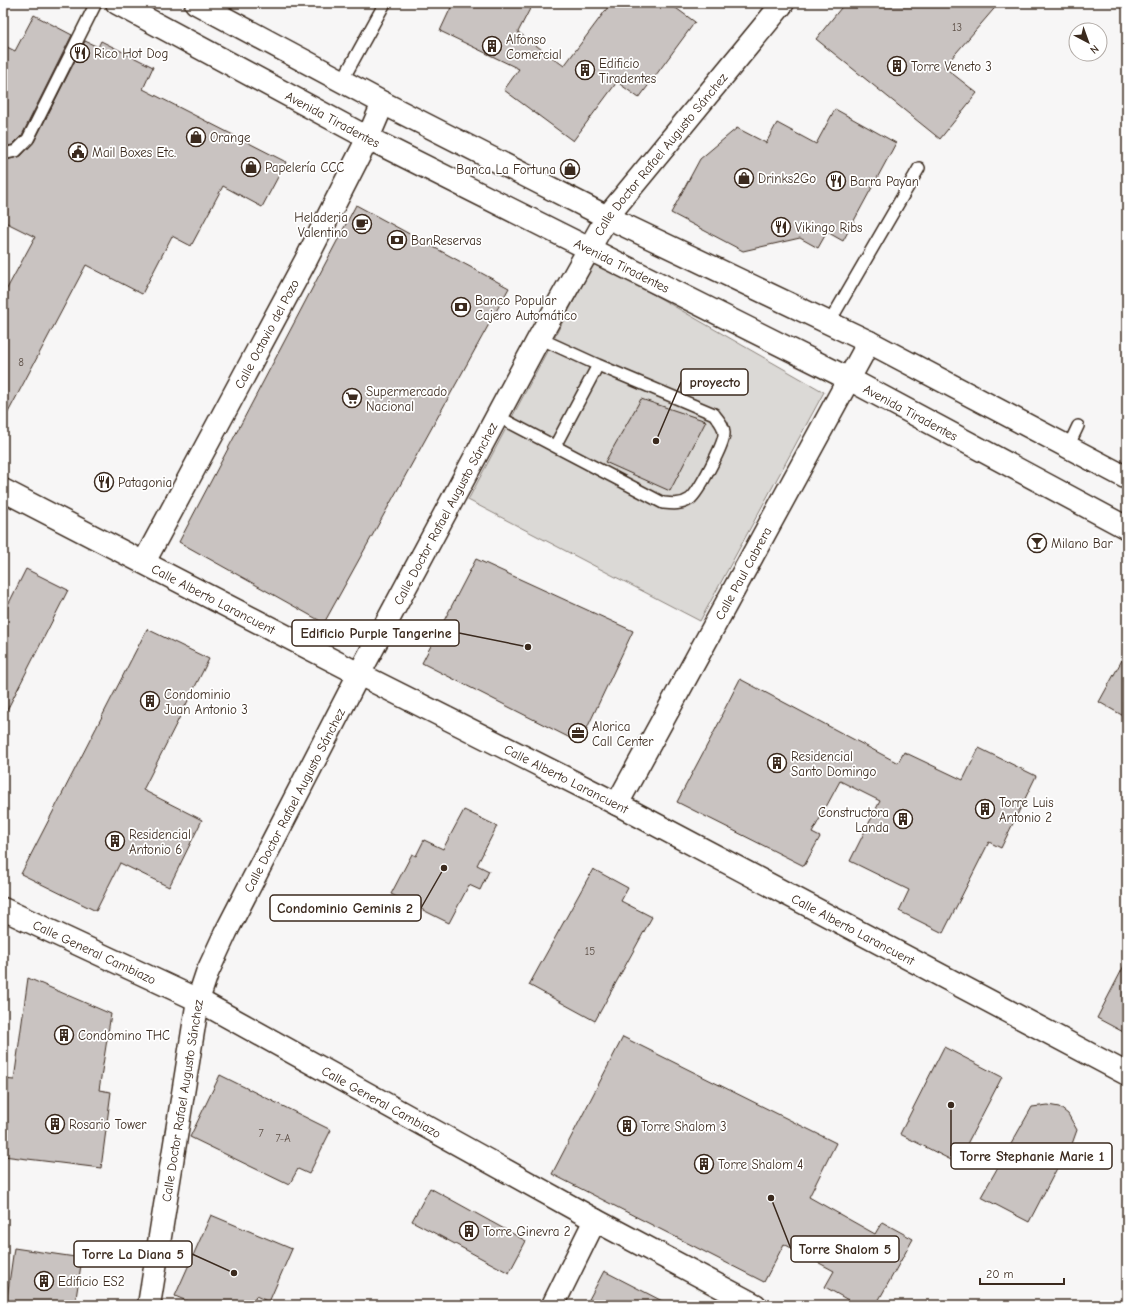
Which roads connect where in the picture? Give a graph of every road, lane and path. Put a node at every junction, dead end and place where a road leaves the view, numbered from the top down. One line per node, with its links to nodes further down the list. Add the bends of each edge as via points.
1 (96, 3): 9 (lane, via 28,139 16,151)
2 (118, 3): 8 (street, Avenida Tiradentes)
3 (196, 3): 6 (street)
4 (385, 3): 6 (lane)
5 (783, 3): 11 (street, Calle Doctor Rafael Augusto Sánchez)
6 (342, 81): 7 (street)
7 (384, 103): 8 (street, Calle Octavio del Pozo); 11 (street)
8 (368, 138): 12 (street, Avenida Tiradentes); 25 (street, Calle Octavio del Pozo, via 306,260)
9 (3, 154)
10 (920, 168): 13 (lane)
11 (607, 217): 12 (street, Calle Doctor Rafael Augusto Sánchez); 13 (street)
12 (588, 249): 14 (street, Calle Doctor Rafael Augusto Sánchez); 17 (street, Avenida Tiradentes)
13 (829, 323): 15 (street)
14 (539, 338): 16 (lane); 18 (street, Calle Doctor Rafael Augusto Sánchez)
15 (869, 342): 17 (street, Calle Paul Cabrera); 21 (street)
16 (598, 365): 20 (lane); 20 (lane, via 714,414 722,424 725,434 714,462 691,498 677,504 663,503)
17 (849, 379): 24 (street, Avenida Tiradentes); 27 (street, Calle Paul Cabrera)
18 (497, 416): 20 (lane); 26 (street, Calle Doctor Rafael Augusto Sánchez)
19 (1078, 426): 21 (lane)
20 (555, 446)
21 (1068, 447): 22 (street)
22 (1127, 478)
23 (3, 490): 25 (street, Calle Alberto Larancuent)
24 (1127, 528)
25 (144, 562): 26 (street, Calle Alberto Larancuent)
26 (359, 674): 27 (street, Calle Alberto Larancuent); 29 (street, Calle Doctor Rafael Augusto Sánchez, via 226,932)
27 (617, 804): 30 (street, Calle Alberto Larancuent)
28 (3, 909): 29 (street, Calle General Cambiazo)
29 (198, 1000): 31 (street, Calle General Cambiazo); 32 (street, Calle Doctor Rafael Augusto Sánchez)
30 (1127, 1074)
31 (595, 1220): 33 (street); 34 (street, Calle General Cambiazo)
32 (149, 1305)
33 (553, 1305)
34 (755, 1305)

